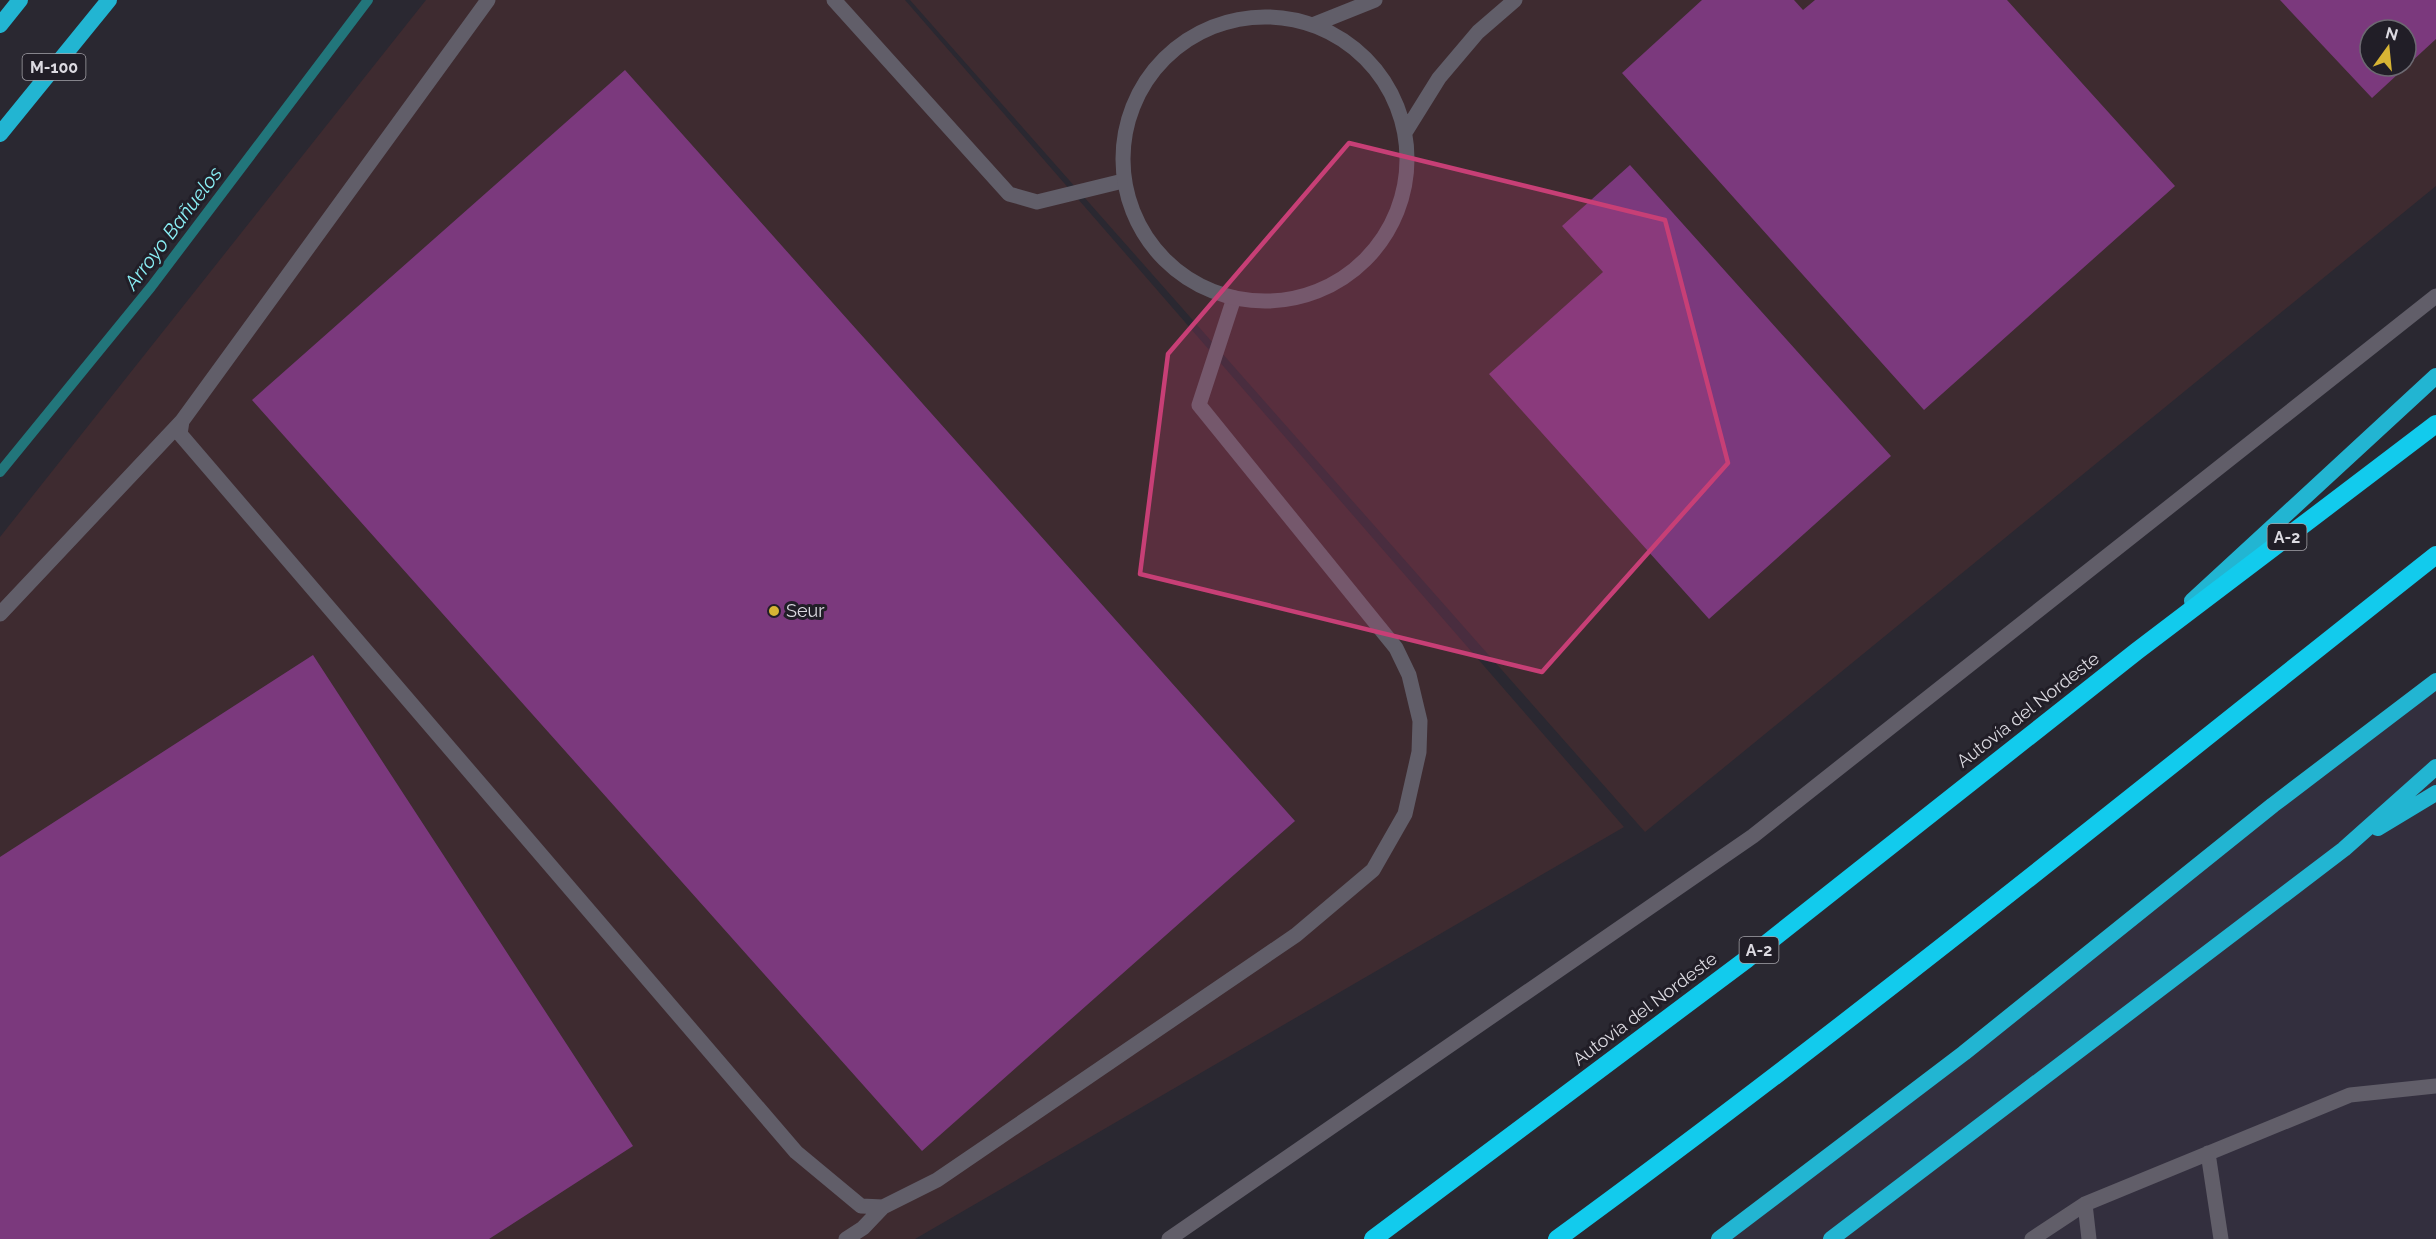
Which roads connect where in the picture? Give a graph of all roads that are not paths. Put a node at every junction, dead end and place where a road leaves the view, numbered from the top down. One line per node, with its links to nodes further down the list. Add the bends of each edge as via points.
1 (20, 0): 8 (highway)
2 (109, 0): 10 (highway, M-100)
3 (488, 0): 15 (street)
4 (834, 0): 11 (street, via 1009,194 1037,202)
5 (1374, 0): 7 (street)
6 (1515, 0): 9 (street, via 1478,32 1440,78)
7 (1315, 24): 9 (street, via 1360,52 1389,87); 11 (street, via 1278,16 1236,18 1183,41 1149,74 1126,120)
8 (0, 25)
9 (1406, 131): 13 (street, via 1407,181 1392,225 1364,262 1326,288 1276,301)
10 (0, 134)
11 (1123, 181): 13 (street, via 1138,224 1165,261 1199,286)
12 (2436, 296): 29 (street, via 1753,836)
13 (1234, 298): 27 (street, via 1200,405 1396,648 1409,675 1420,721 1419,752 1405,814 1373,870 1296,935 937,1180)
14 (2436, 376): 19 (highway)
15 (182, 421): 18 (street); 27 (street, via 180,434 796,1152 861,1206)
16 (2436, 424): 19 (highway, A-2)
17 (2436, 555): 31 (highway, via 1899,981)
18 (0, 614)
19 (2137, 651): 30 (highway, Autovía del Nordeste / A-2, via 1747,959)
20 (2436, 681): 32 (highway, via 1964,1053)
21 (2436, 767): 23 (highway)
22 (2436, 793): 23 (highway)
23 (2344, 849): 33 (highway)
24 (2436, 1086): 25 (street, via 2350,1095)
25 (2208, 1153): 26 (street); 36 (street)
26 (2085, 1204): 34 (street); 35 (street)
27 (883, 1207): 28 (street)
28 (846, 1239)
29 (1169, 1239)
30 (1373, 1239)
31 (1557, 1239)
32 (1719, 1239)
33 (1831, 1239)
34 (2032, 1239)
35 (2089, 1239)
36 (2221, 1239)

